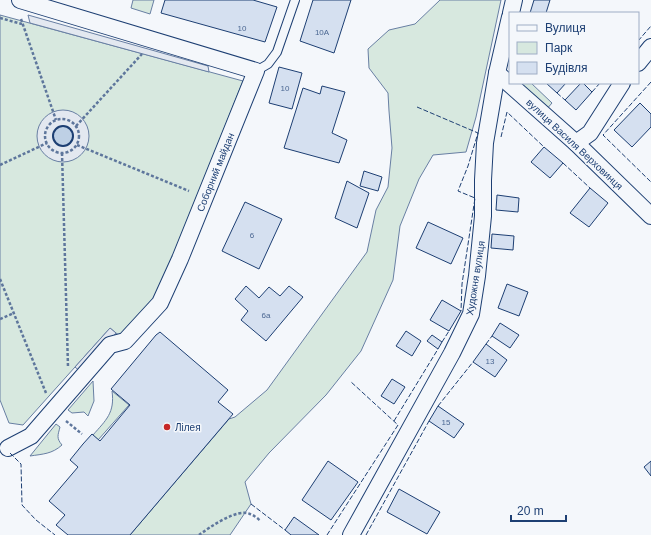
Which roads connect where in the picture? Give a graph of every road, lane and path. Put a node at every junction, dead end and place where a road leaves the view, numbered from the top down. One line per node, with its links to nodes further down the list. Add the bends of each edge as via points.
1 (296, 0): 11 (lane, via 277,52 268,64)
2 (514, 0): 4 (street)
3 (19, 7): 7 (path); 11 (street)
4 (511, 12)
5 (0, 18): 7 (path)
6 (509, 21): 12 (street, Художня вулиця)
7 (23, 24): 16 (path)
8 (651, 47): 10 (street)
9 (143, 54): 17 (path)
10 (639, 62)
11 (256, 71): 23 (street, Соборний майдан)
12 (497, 73): 13 (street, вулиця Василя Верховинця); 34 (street, Художня вулиця, via 485,142 483,216 470,314 452,353)
13 (509, 84)
14 (509, 84): 19 (street, вулиця Василя Верховинця)
15 (621, 84): 19 (street, via 590,133)
16 (56, 120): 17 (path, via 68,120); 18 (path, via 47,129)
17 (76, 126): 20 (path, via 79,133)
18 (47, 143): 21 (path, via 54,151); 22 (path)
19 (576, 143): 24 (street, вулиця Василя Верховинця)
20 (77, 144): 21 (path, via 70,151); 23 (path)
21 (62, 153): 28 (path)
22 (0, 165)
23 (205, 198): 28 (street, Соборний майдан, via 160,303 125,341 110,345)
24 (651, 216)
25 (0, 279): 26 (path)
26 (14, 312): 27 (path); 29 (path)
27 (0, 319)
28 (68, 392): 29 (street, Соборний майдан)
29 (53, 410): 30 (path); 31 (street, Соборний майдан, via 31,436)
30 (82, 434)
31 (8, 448)
32 (261, 521): 33 (path, via 250,513 239,514 220,520)
33 (199, 535)
34 (351, 535)

